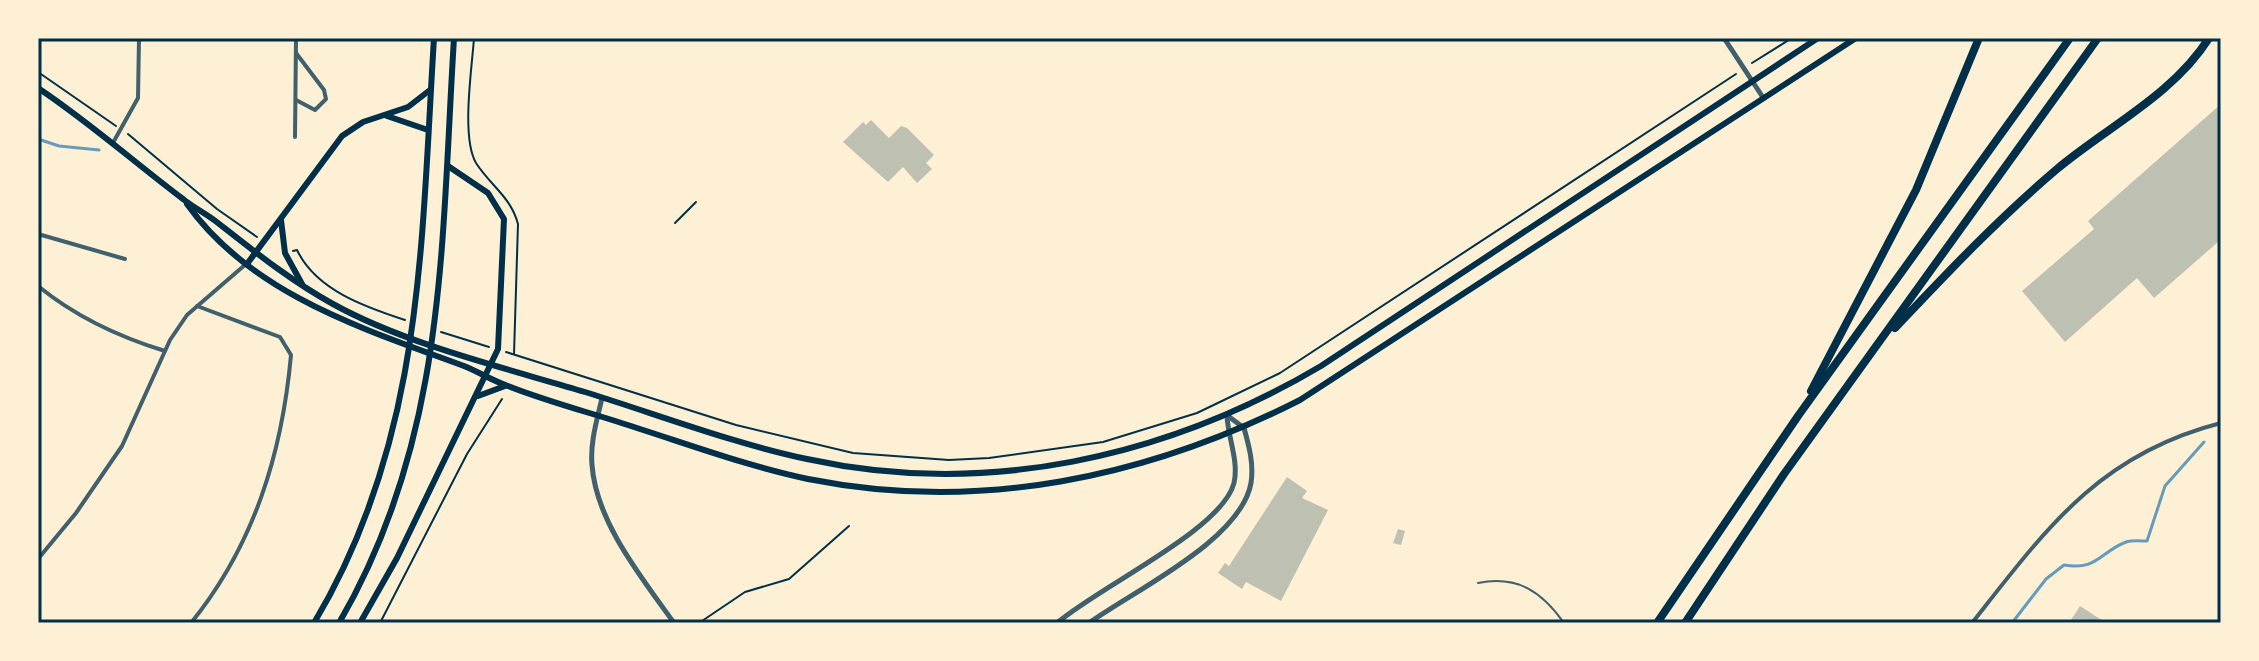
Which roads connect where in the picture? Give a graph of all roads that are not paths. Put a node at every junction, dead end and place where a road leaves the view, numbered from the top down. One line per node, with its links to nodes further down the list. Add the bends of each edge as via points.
1 (139, 38): 21 (street, via 138,98)
2 (296, 38): 12 (street)
3 (434, 38): 15 (main road)
4 (454, 38): 22 (main road)
5 (1724, 38): 13 (street)
6 (1818, 38): 13 (main road)
7 (1856, 38): 16 (main road)
8 (1979, 38): 41 (highway, via 1916,190)
9 (2070, 38): 41 (highway)
10 (2098, 38): 33 (highway)
11 (2209, 38): 33 (highway, via 2175,78 1987,231)
12 (296, 52): 17 (street); 17 (street, via 326,99 315,110)
13 (1752, 81): 16 (street); 40 (main road, via 1321,366)
14 (38, 88): 21 (main road)
15 (431, 89): 18 (main road); 19 (main road)
16 (1762, 96): 43 (main road, via 1328,383)
17 (296, 100): 20 (street)
18 (387, 116): 19 (main road); 24 (main road, via 363,122 342,136)
19 (428, 130): 48 (main road, via 418,288 405,381 379,486)
20 (295, 137)
21 (114, 141): 23 (main road)
22 (448, 166): 34 (main road, via 488,193 504,219 499,341); 49 (main road, via 439,291 410,455 387,526)
23 (185, 201): 26 (main road); 28 (main road, via 203,226)
24 (281, 220): 26 (main road); 30 (main road, via 285,253)
25 (38, 234): 27 (street)
26 (257, 254): 28 (main road); 30 (main road)
27 (125, 259)
28 (247, 264): 31 (street); 35 (main road, via 355,327)
29 (38, 286): 32 (street, via 82,317)
30 (304, 287): 34 (main road, via 372,322)
31 (197, 306): 32 (street); 47 (street, via 280,337 291,355 256,515 222,582)
32 (165, 351): 45 (street, via 122,446)
33 (1872, 351): 56 (highway)
34 (492, 363): 35 (main road); 38 (main road)
35 (486, 376): 36 (main road); 37 (main road)
36 (505, 386): 37 (main road); 39 (main road)
37 (478, 396): 50 (main road)
38 (602, 398): 39 (street); 40 (main road, via 807,460 933,473 1020,470 1084,460 1163,440)
39 (598, 416): 44 (main road, via 807,478 934,492 1023,489 1089,478); 51 (street, via 592,445 596,488 628,554)
40 (1227, 416): 43 (street); 44 (street)
41 (1798, 416): 55 (highway)
42 (2221, 423): 57 (street, via 2148,449 2080,495)
43 (1244, 428): 44 (main road); 53 (street, via 1252,479 1236,518 1210,542)
44 (1228, 435): 52 (street, via 1235,473 1222,507)
45 (38, 559)
46 (1478, 583): 54 (lane, via 1522,583 1546,600)
47 (191, 623)
48 (314, 623)
49 (339, 623)
50 (360, 623)
51 (674, 623)
52 (1057, 623)
53 (1089, 623)
54 (1564, 623)
55 (1657, 623)
56 (1685, 623)
57 (1972, 623)

